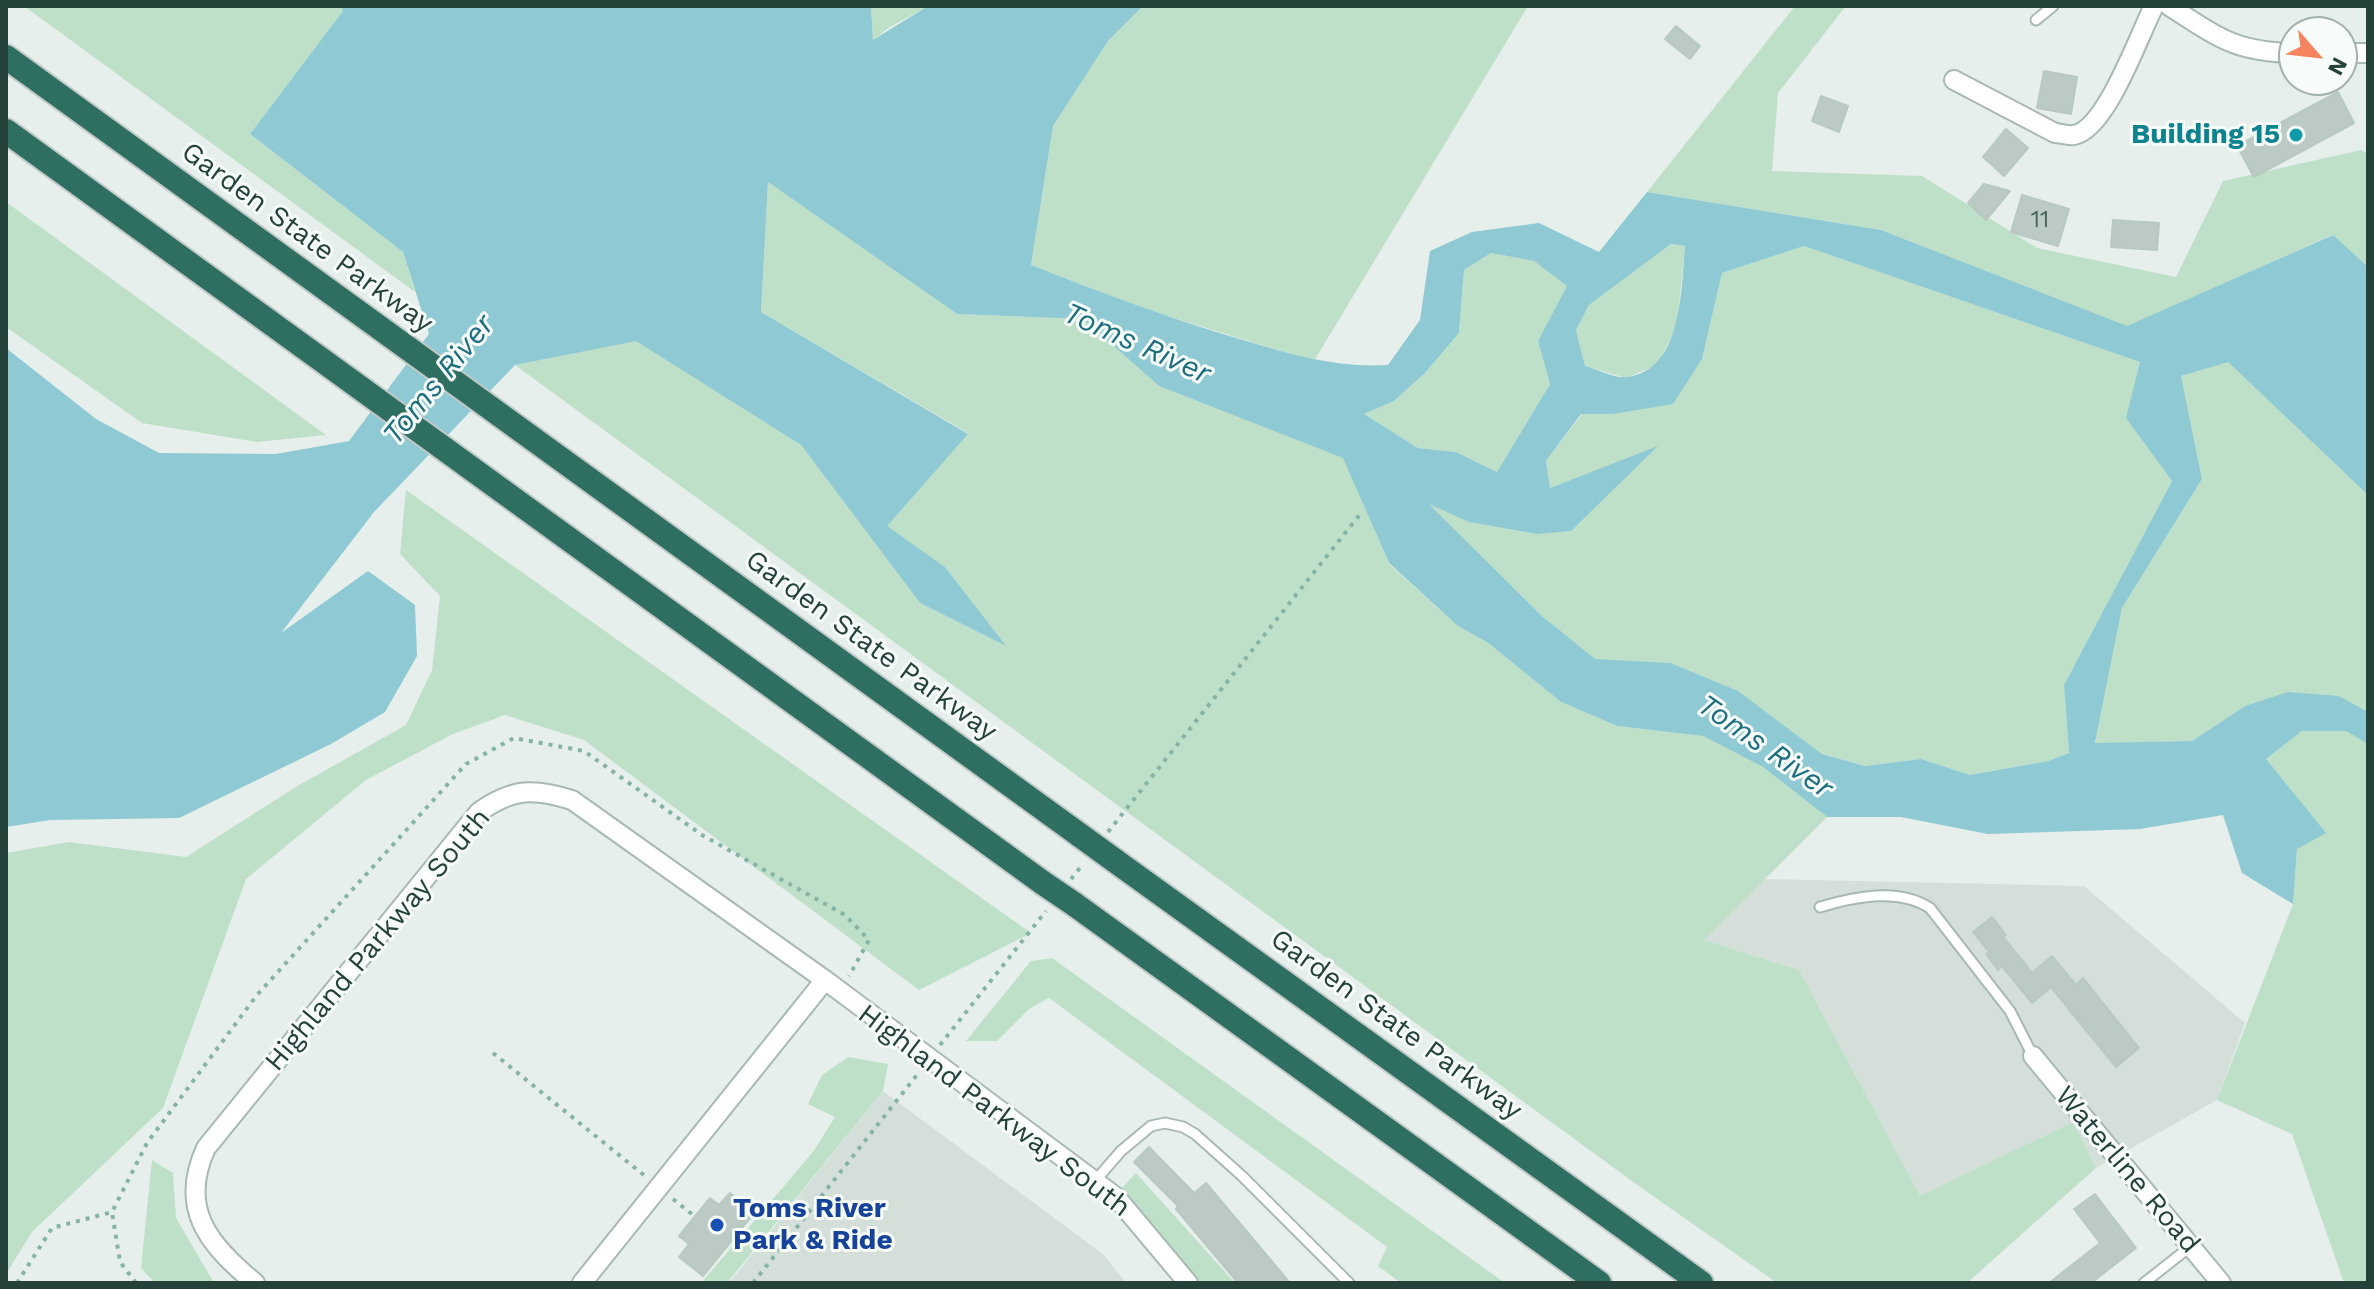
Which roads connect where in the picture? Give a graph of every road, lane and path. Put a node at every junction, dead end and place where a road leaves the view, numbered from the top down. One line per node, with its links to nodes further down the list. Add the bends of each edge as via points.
1 (2053, 6): 4 (lane)
2 (2154, 6): 7 (street, via 2103,113 2074,135 2055,133)
3 (2169, 6): 5 (street, via 2228,44)
4 (2036, 20)
5 (2278, 52)
6 (6, 57): 24 (highway, Garden State Parkway, bridge)
7 (1954, 80)
8 (6, 131): 23 (highway, bridge)
9 (1820, 907): 12 (lane, via 1855,897 1892,896 1930,908 2010,1011)
10 (832, 986): 14 (street, Highland Parkway South); 15 (path, via 869,940 845,915 702,835 584,751 514,738 466,764 257,995 147,1143); 19 (street, Highland Parkway South, via 572,800 532,791 493,802 479,812 206,1148 194,1186 204,1229); 20 (street)
11 (493, 1053): 13 (path)
12 (2033, 1056): 16 (street, Waterline Road)
13 (643, 1174)
14 (1095, 1181): 21 (street, Highland Parkway South, via 1116,1197); 22 (lane, via 1151,1126 1183,1127 1241,1175)
15 (112, 1212): 17 (path, via 52,1228); 18 (path, via 120,1262)
16 (2191, 1246): 25 (lane); 26 (street, Waterline Road)
17 (17, 1283)
18 (136, 1283)
19 (255, 1283)
20 (582, 1283)
21 (1188, 1283)
22 (1349, 1283)
23 (1599, 1283)
24 (1701, 1283)
25 (2144, 1283)
26 (2221, 1283)

